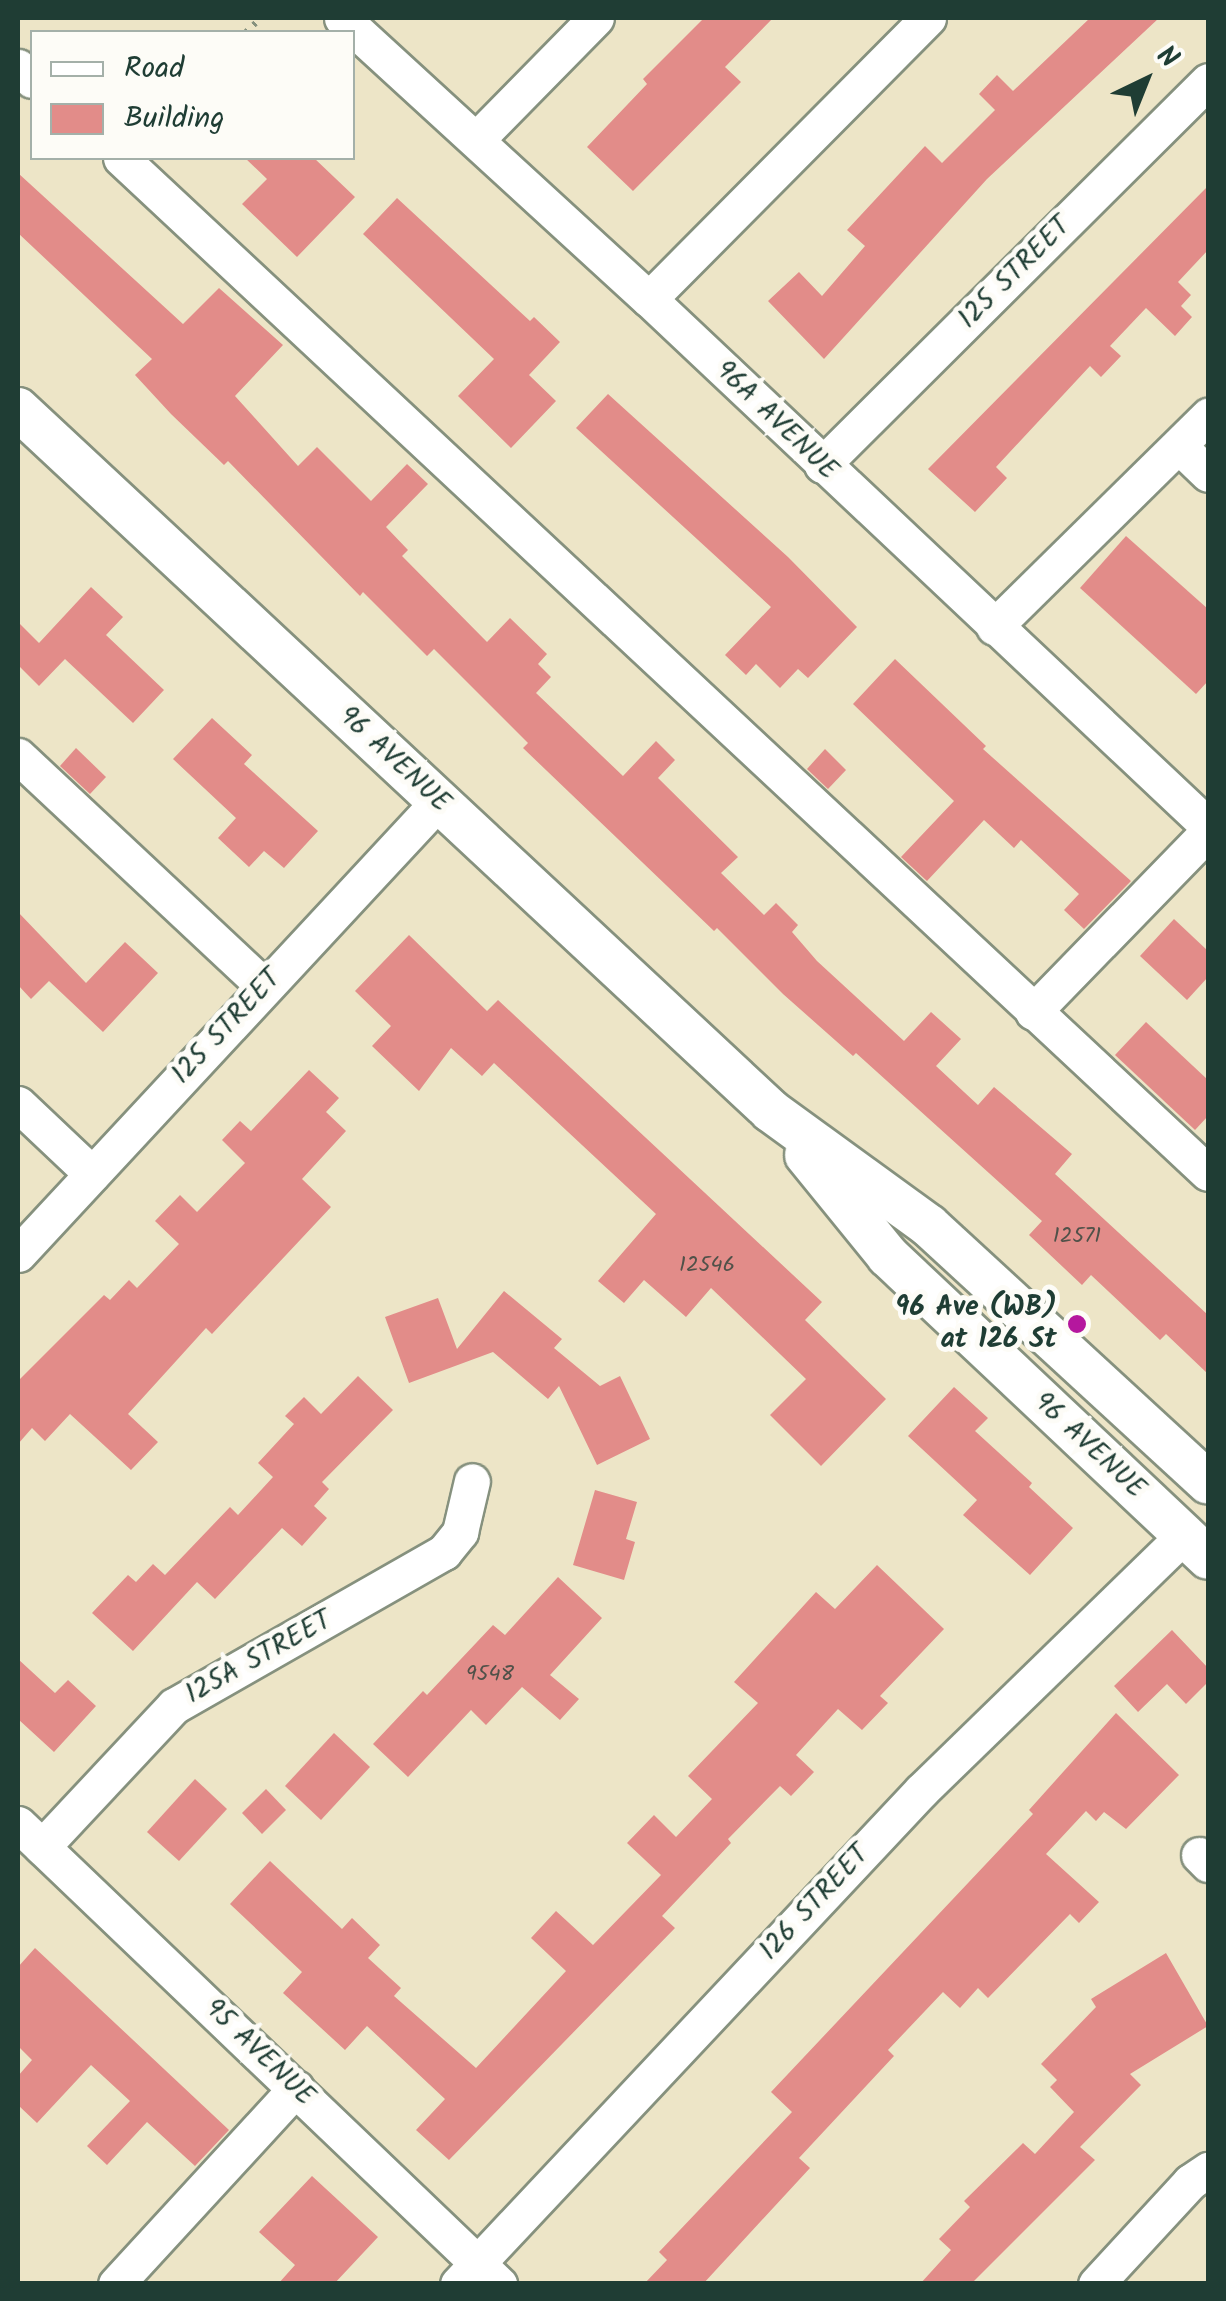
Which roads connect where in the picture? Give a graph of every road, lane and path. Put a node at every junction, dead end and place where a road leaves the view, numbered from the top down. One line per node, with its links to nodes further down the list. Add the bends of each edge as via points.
1 (342, 18): 5 (street, 96A AVENUE)
2 (596, 18): 5 (street)
3 (928, 18): 7 (street)
4 (1208, 82): 11 (street, 125 STREET)
5 (476, 140): 7 (street, 96A AVENUE)
6 (123, 160): 18 (street)
7 (649, 299): 11 (street, 96A AVENUE)
8 (18, 409): 15 (main road, 96 AVENUE)
9 (1208, 416): 10 (street)
10 (1179, 446): 12 (street); 13 (street)
11 (822, 465): 13 (street, 96A AVENUE)
12 (1208, 474)
13 (994, 626): 16 (street, 96A AVENUE)
14 (18, 756): 17 (street)
15 (438, 802): 17 (street, 125 STREET); 20 (main road, 96 AVENUE)
16 (1208, 829): 18 (street)
17 (264, 986): 22 (street, 125 STREET)
18 (1033, 1012): 21 (street)
19 (18, 1104): 22 (street)
20 (771, 1112): 25 (main road, 96 AVENUE, via 929,1226); 26 (main road, 96 AVENUE, via 888,1256)
21 (1208, 1173)
22 (92, 1174): 23 (street, 125 STREET)
23 (18, 1254)
24 (472, 1481): 27 (street, 125A STREET, via 460,1532 444,1552 174,1706)
25 (1208, 1483)
26 (1200, 1542): 30 (street, 126 STREET, via 922,1790)
27 (30, 1835): 28 (street, 95 AVENUE)
28 (296, 2088): 30 (street, 95 AVENUE); 31 (street)
29 (1208, 2170): 32 (street)
30 (478, 2277)
31 (116, 2284)
32 (1096, 2284)

